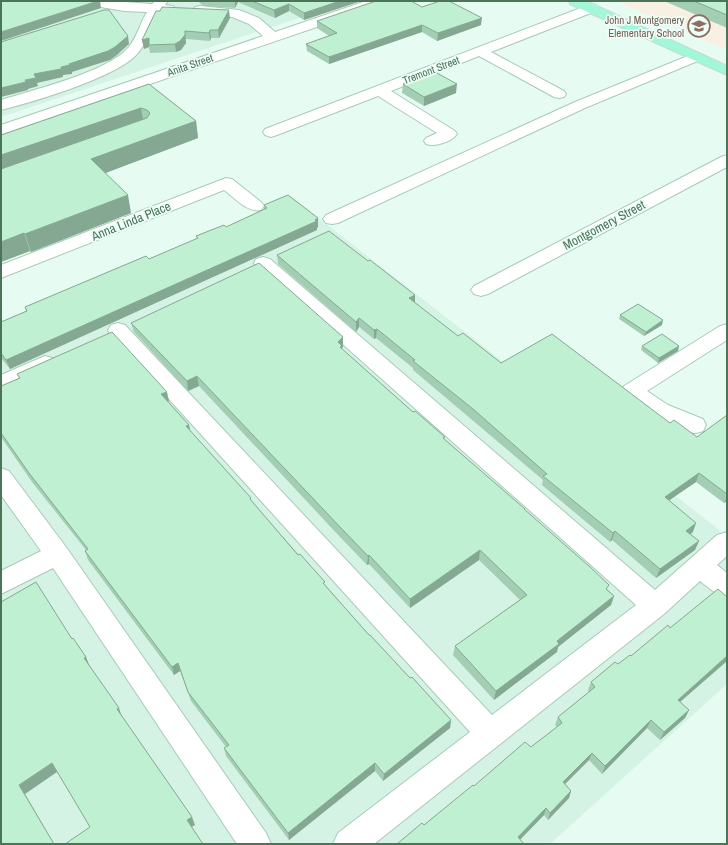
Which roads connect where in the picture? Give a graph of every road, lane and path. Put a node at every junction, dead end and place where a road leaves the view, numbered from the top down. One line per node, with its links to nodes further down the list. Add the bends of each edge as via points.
1 (89, 1): 6 (street)
2 (231, 1): 8 (street)
3 (379, 1): 10 (street, Anita Street)
4 (575, 1): 7 (main road)
5 (158, 5): 6 (street); 8 (street); 16 (street, via 133,50 122,59 95,74)
6 (124, 7): 9 (street)
7 (591, 8): 11 (street, Tremont Street); 12 (main road)
8 (189, 10): 10 (street, via 234,13 254,21)
9 (95, 16)
10 (273, 37): 17 (street, Anita Street)
11 (479, 51): 14 (street, Tremont Street); 15 (street)
12 (695, 56): 13 (main road); 22 (street, via 580,105)
13 (727, 71)
14 (379, 90): 18 (street, Tremont Street); 19 (street, via 449,134)
15 (559, 94)
16 (1, 105)
17 (1, 130)
18 (271, 132)
19 (432, 141)
20 (727, 160): 25 (street, Montgomery Street)
21 (255, 206): 24 (street, Anna Linda Place, via 226,183)
22 (332, 219)
23 (283, 253): 37 (street, via 255,266)
24 (1, 272)
25 (481, 290)
26 (118, 330): 38 (street)
27 (727, 331): 30 (street, via 632,391 660,410)
28 (63, 355): 29 (street)
29 (1, 384)
30 (695, 426)
31 (1, 477): 33 (street)
32 (726, 542): 34 (street)
33 (57, 554): 35 (street); 39 (street)
34 (699, 566): 36 (street); 37 (street)
35 (1, 583)
36 (727, 586)
37 (655, 606): 38 (street)
38 (490, 733): 40 (street)
39 (255, 844)
40 (349, 844)

